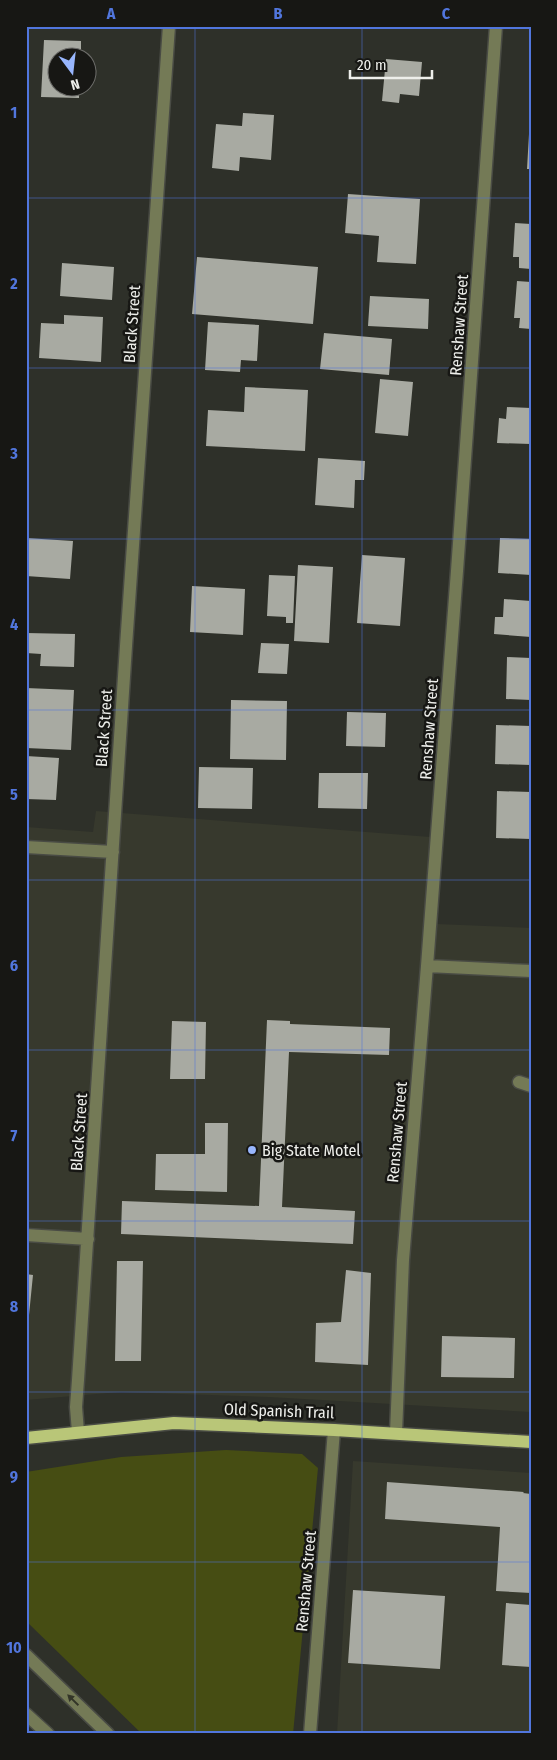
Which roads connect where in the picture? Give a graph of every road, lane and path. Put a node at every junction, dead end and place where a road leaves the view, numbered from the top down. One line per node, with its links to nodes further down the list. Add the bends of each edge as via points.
1 (169, 26): 4 (street, Black Street)
2 (496, 26): 5 (street, Renshaw Street)
3 (26, 847): 4 (street)
4 (113, 852): 8 (street, Black Street)
5 (427, 966): 6 (street); 11 (street, Renshaw Street, via 402,1260)
6 (531, 971)
7 (26, 1235): 8 (street)
8 (88, 1239): 10 (street, Black Street, via 76,1407)
9 (334, 1430): 10 (main road, Old Spanish Trail, via 174,1423); 11 (main road, Old Spanish Trail); 18 (street, Renshaw Street)
10 (78, 1432): 12 (main road, Old Spanish Trail)
11 (396, 1433): 13 (main road, Old Spanish Trail)
12 (26, 1438)
13 (531, 1442)
14 (26, 1655): 17 (street, one-way to 14)
15 (26, 1714): 16 (street)
16 (48, 1734)
17 (108, 1734)
18 (310, 1734)

